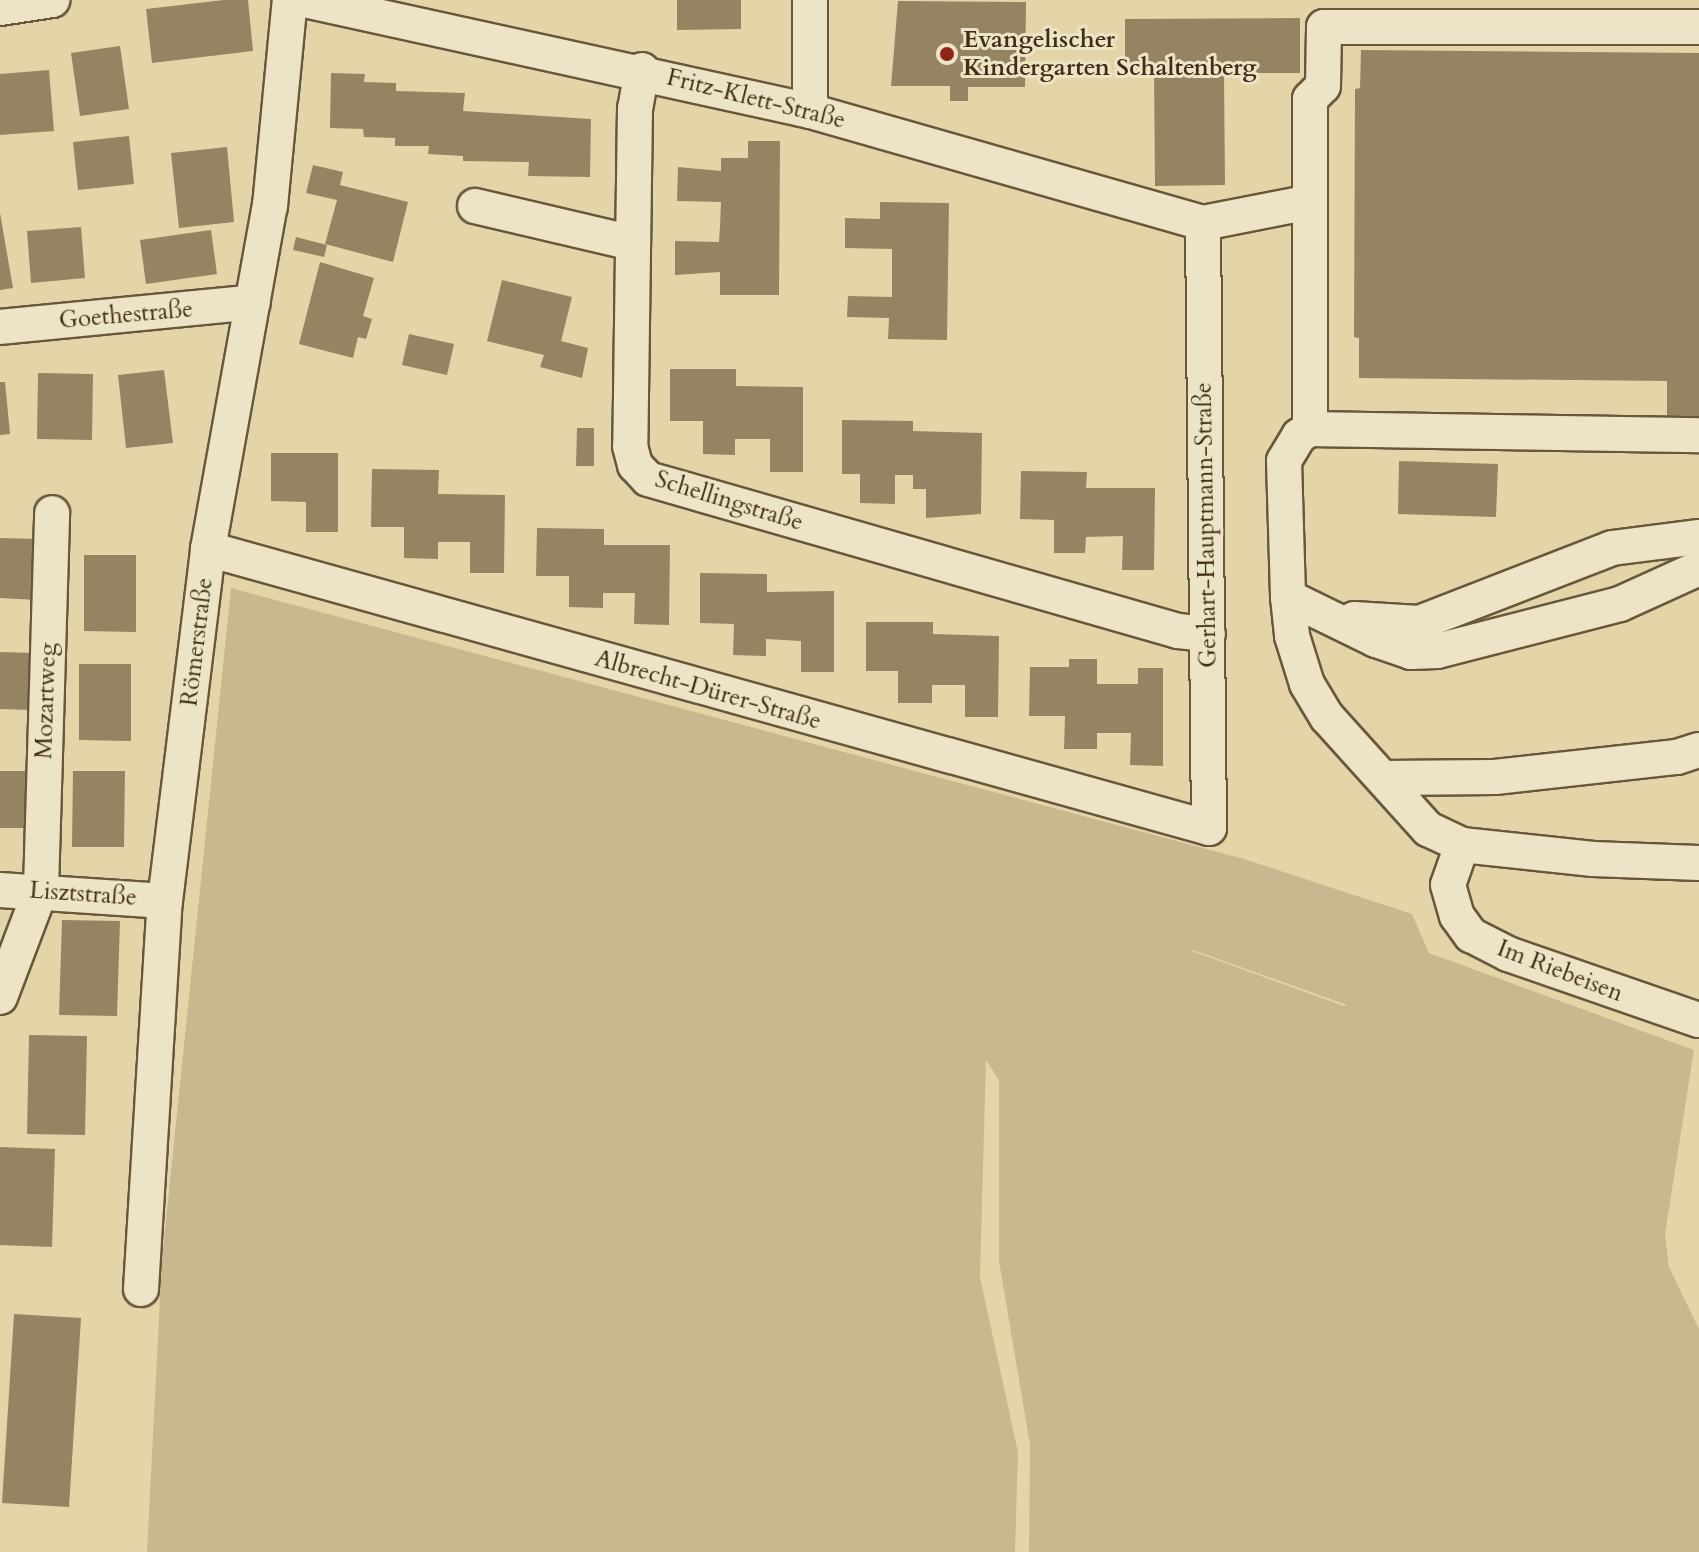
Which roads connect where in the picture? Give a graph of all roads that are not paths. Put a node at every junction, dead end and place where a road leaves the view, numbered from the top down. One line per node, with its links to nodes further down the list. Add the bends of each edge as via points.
1 (52, 0): 5 (street)
2 (290, 0): 13 (street, Römerstraße, via 270,206)
3 (304, 0): 7 (street, Fritz-Klett-Straße)
4 (810, 0): 8 (street)
5 (0, 8)
6 (1699, 27): 9 (street, via 1324,27 1323,86 1310,99)
7 (642, 70): 8 (street, Fritz-Klett-Straße); 12 (street, Schellingstraße, via 635,108)
8 (810, 111): 11 (street, Fritz-Klett-Straße)
9 (1310, 202): 11 (street); 15 (street)
10 (475, 206): 12 (street)
11 (1203, 223): 23 (street, Gerhart-Hauptmann-Straße)
12 (633, 243): 23 (street, Schellingstraße, via 630,446 635,465 648,479 1178,631)
13 (253, 302): 14 (street, Goethestraße); 19 (street, Römerstraße)
14 (0, 327)
15 (1310, 429): 16 (street); 21 (street, via 1299,436 1284,461)
16 (1699, 435)
17 (52, 513): 29 (street, Mozartweg)
18 (1699, 537): 22 (street, via 1612,548 1419,623)
19 (208, 549): 26 (street, Albrecht-Dürer-Straße); 31 (street, Römerstraße)
20 (1699, 568): 22 (street, via 1620,604 1437,651 1399,648)
21 (1288, 597): 22 (street); 25 (street, via 1292,636 1307,684 1327,717)
22 (1330, 616)
23 (1208, 634): 26 (street, Gerhart-Hauptmann-Straße)
24 (1699, 750): 25 (street, via 1495,777)
25 (1384, 778): 27 (street, via 1428,829)
26 (1209, 828)
27 (1462, 845): 28 (street); 33 (street, Im Riebeisen, via 1448,885 1457,916 1471,935 1508,954)
28 (1693, 859)
29 (41, 889): 30 (street, Lisztstraße); 31 (street, Lisztstraße); 32 (street, Mozartweg)
30 (0, 890)
31 (165, 901): 34 (street, Römerstraße)
32 (0, 997)
33 (1699, 1020)
34 (141, 1289)

